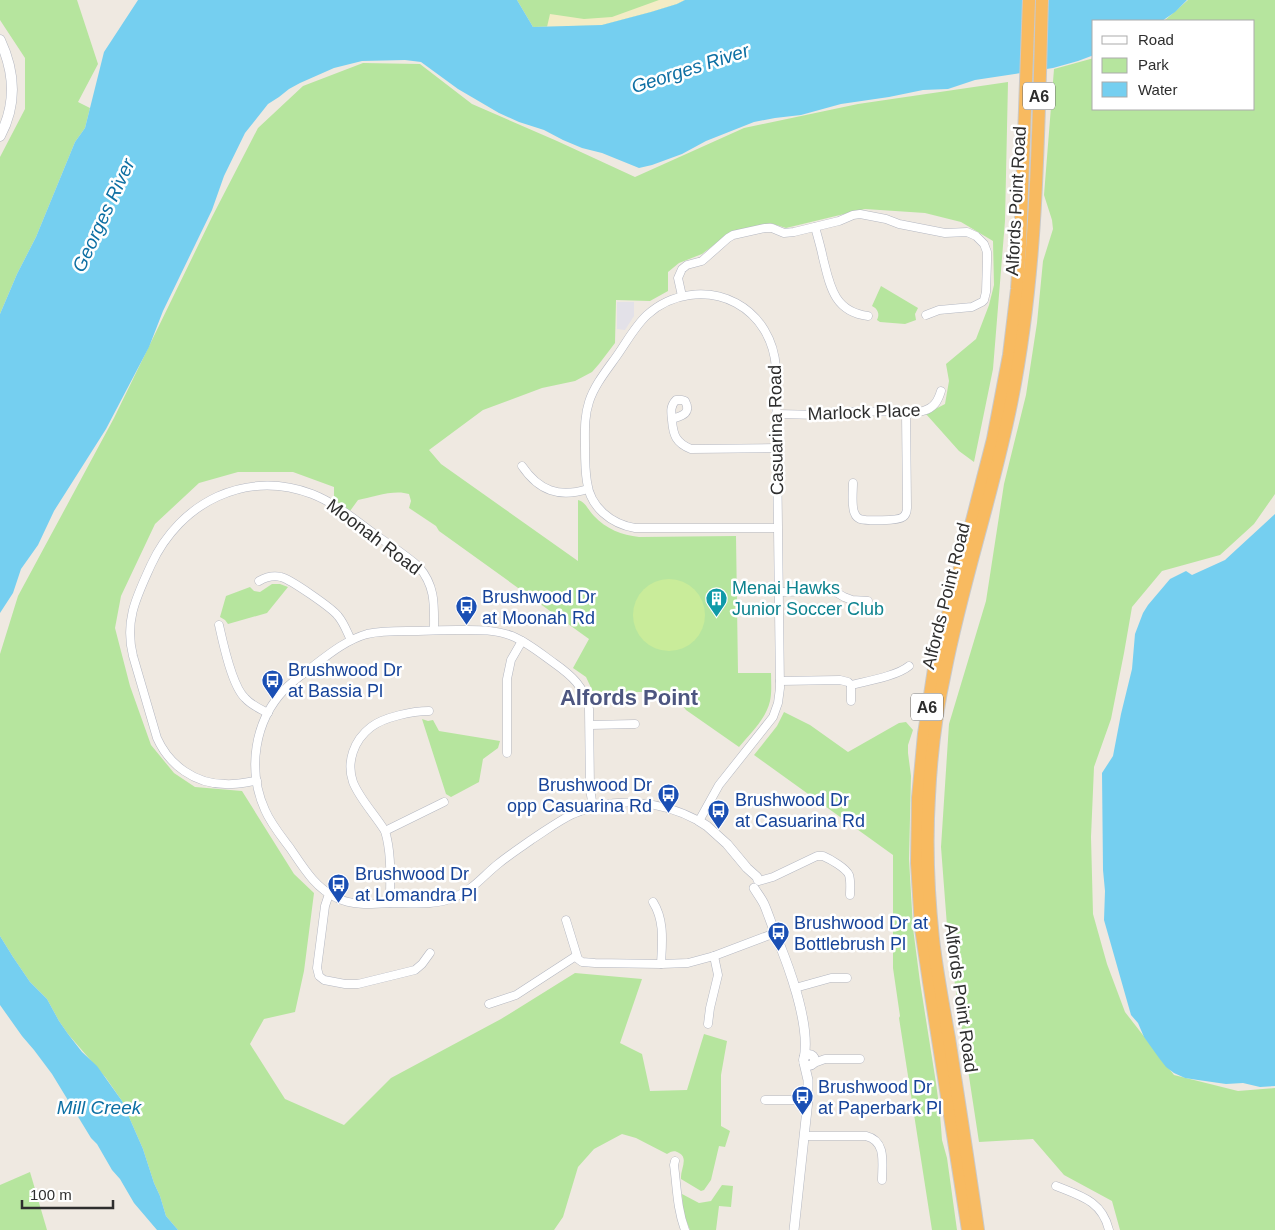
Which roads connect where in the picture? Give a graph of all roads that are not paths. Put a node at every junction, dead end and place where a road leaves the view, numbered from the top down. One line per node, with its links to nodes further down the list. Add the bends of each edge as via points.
1 (1029, 0): 64 (highway, Alfords Point Road / A6, via 1017,289 1006,376 934,669 918,798 917,863 922,935)
2 (1042, 0): 65 (highway, Alfords Point Road / A6, via 1036,191 1024,333 1003,439 945,669 933,741 929,794 928,873 933,937)
3 (0, 40): 4 (main road, via 9,62 12,84 11,107)
4 (0, 136)
5 (815, 227): 6 (street, via 787,233 764,228 733,235 702,261 682,269 678,278); 7 (street, via 860,214 945,233 967,232 976,236 984,244 987,256 984,300 972,307 939,310); 8 (street, via 835,295 843,306)
6 (682, 296): 11 (street, Casuarina Road, via 701,294 732,301 746,309 761,326 774,356); 16 (street, Casuarina Road, via 660,305 642,320 592,394 585,422)
7 (926, 315)
8 (868, 316)
9 (941, 391): 10 (street, Marlock Place, via 930,409)
10 (906, 412): 11 (street, Marlock Place); 15 (street, via 906,514 895,520 858,518 853,510)
11 (776, 414): 13 (street, Casuarina Road)
12 (672, 419): 13 (street, via 675,437 691,449)
13 (777, 448): 17 (street, Casuarina Road)
14 (522, 466): 16 (street, via 539,484 552,491 569,493)
15 (853, 483)
16 (588, 489): 17 (street, Casuarina Road, via 604,514 627,527)
17 (778, 528): 19 (street, Casuarina Road)
18 (259, 581): 23 (street, via 275,576 294,582 336,614)
19 (779, 592): 20 (street, via 834,591 852,600); 26 (street, Casuarina Road)
20 (868, 601)
21 (219, 625): 30 (street, via 240,693)
22 (434, 630): 23 (street, via 382,632); 24 (street, via 491,631); 34 (street, Moonah Road, via 432,588 419,567 338,507 317,496 286,487 245,488 213,499 186,516 162,545 136,600 130,630 133,656 157,738 173,762 185,772 209,782)
23 (351, 640): 30 (street, via 290,684)
24 (522, 641): 32 (street, via 566,671 579,684 587,702); 33 (street, via 511,660 507,678)
25 (909, 666): 27 (street, via 887,676)
26 (780, 681): 27 (street, via 840,680); 37 (street, Casuarina Road, via 773,717 719,785)
27 (852, 685): 28 (street)
28 (851, 701)
29 (430, 711): 38 (street, via 380,722 364,733 352,753 353,782)
30 (268, 713): 34 (street, via 257,744)
31 (635, 724): 32 (street)
32 (590, 725): 36 (street)
33 (507, 753)
34 (257, 781): 40 (street, via 262,802 272,822 315,883)
35 (444, 802): 38 (street)
36 (593, 807): 37 (street, via 628,802 655,805); 43 (street, via 554,824 460,895 436,903)
37 (699, 821): 39 (street, via 728,844)
38 (385, 831): 43 (street, via 390,856)
39 (758, 884): 41 (street, via 823,856 848,874); 45 (street)
40 (329, 894): 43 (street, via 350,903); 46 (street, via 317,968 324,980 358,984 408,972 419,967)
41 (850, 895)
42 (653, 902): 49 (street, via 661,922)
43 (390, 903)
44 (566, 920): 47 (street)
45 (775, 933): 48 (street); 51 (street)
46 (430, 953)
47 (576, 956): 49 (street, via 582,962); 52 (street, via 516,996)
48 (714, 956): 49 (street, via 688,963); 53 (street, via 718,975)
49 (661, 964)
50 (847, 978): 51 (street, via 831,978)
51 (795, 988): 55 (street)
52 (488, 1004)
53 (708, 1024)
54 (860, 1059): 55 (street)
55 (810, 1060): 57 (street)
56 (765, 1100): 57 (street)
57 (808, 1100): 58 (street)
58 (805, 1136): 60 (street, via 866,1136 874,1139 882,1154); 63 (street)
59 (675, 1161): 62 (street, via 680,1217)
60 (882, 1180)
61 (1056, 1186): 66 (street, via 1084,1197 1099,1208)
62 (685, 1230)
63 (794, 1230)
64 (968, 1230)
65 (978, 1230)
66 (1109, 1230)

